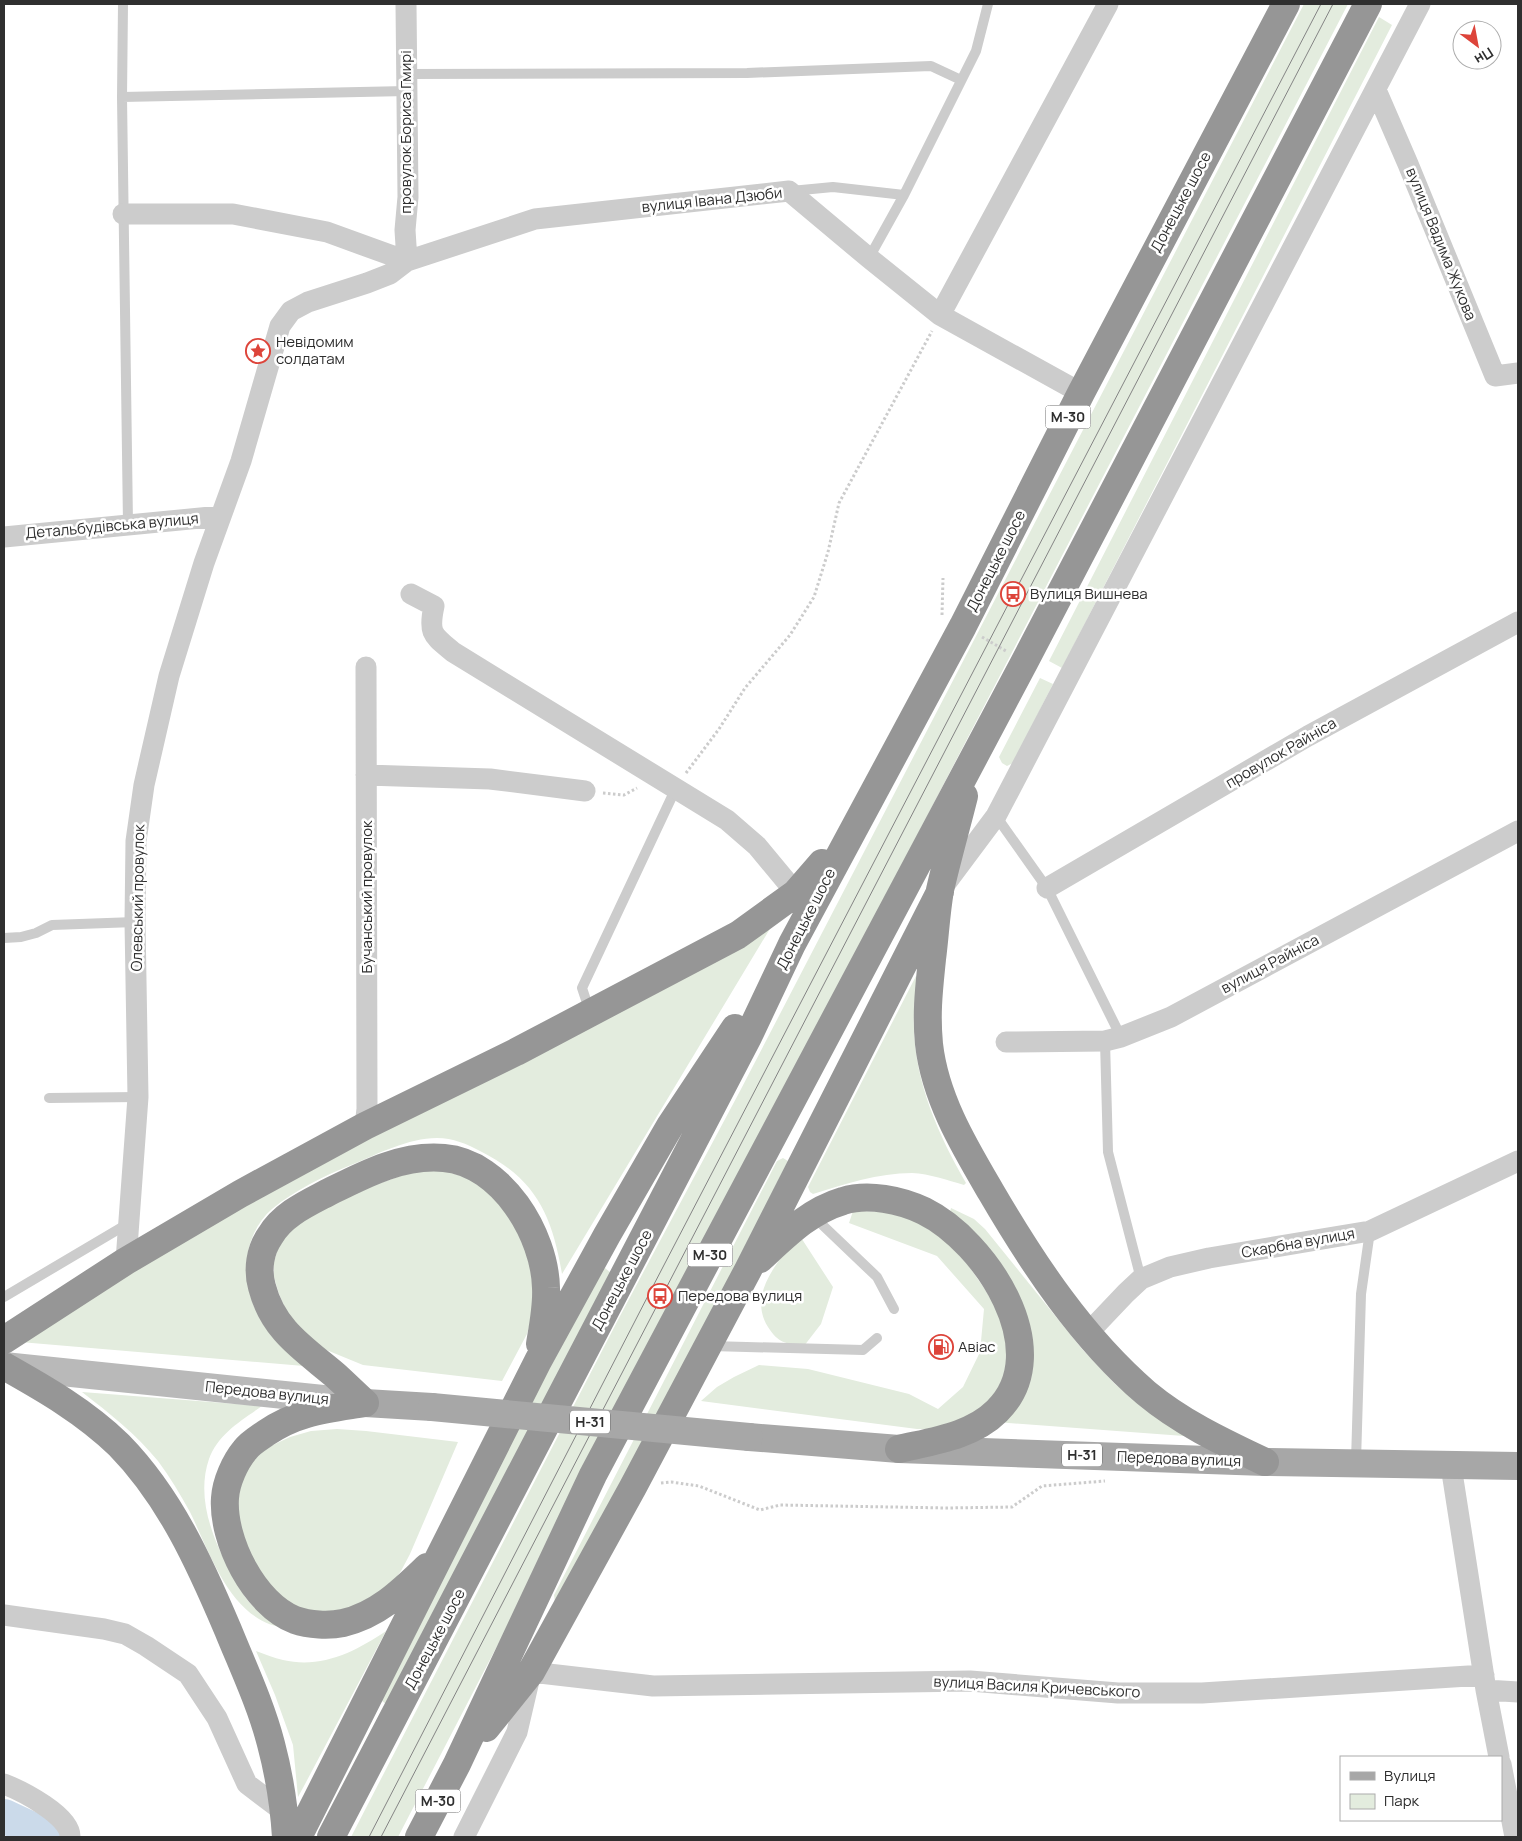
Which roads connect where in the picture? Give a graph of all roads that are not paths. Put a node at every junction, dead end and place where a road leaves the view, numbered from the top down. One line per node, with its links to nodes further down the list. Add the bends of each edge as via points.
1 (123, 4): 11 (lane)
2 (406, 4): 9 (street, провулок Бориса Гмирі)
3 (988, 4): 8 (lane, via 976,51)
4 (1108, 4): 17 (street)
5 (1286, 4): 19 (highway, Донецьке шосе / М-30)
6 (1368, 4): 26 (highway, М-30)
7 (1420, 4): 10 (street)
8 (961, 80): 9 (lane, via 932,66); 13 (lane)
9 (407, 82): 11 (lane); 16 (street, провулок Бориса Гмирі, via 408,197 405,230)
10 (1376, 90): 18 (street, вулиця Вадима Жукова, via 1495,376); 30 (street)
11 (122, 97): 14 (lane)
12 (789, 191): 13 (lane, via 833,188); 15 (street, вулиця Івана Дзюби); 16 (street, вулиця Івана Дзюби, via 536,218)
13 (904, 196): 15 (lane)
14 (123, 214): 16 (street, via 233,214 327,232); 21 (lane)
15 (869, 258): 17 (street, вулиця Івана Дзюби)
16 (408, 261): 20 (street, вулиця Івана Дзюби, via 390,274 291,311 280,326 241,461)
17 (940, 315): 19 (street, вулиця Івана Дзюби)
18 (1518, 373)
19 (1081, 393): 31 (highway, Донецьке шосе / М-30, via 963,626)
20 (221, 516): 21 (street, Детальбудівська вулиця); 36 (street, Олевський провулок, via 169,676 144,785 136,841)
21 (128, 524): 22 (street, Детальбудівська вулиця)
22 (4, 537)
23 (411, 594): 28 (street, via 434,606 430,623 435,637 453,652)
24 (1518, 622): 33 (street, провулок Райніса, via 1308,736)
25 (366, 667): 27 (street, Бучанський провулок)
26 (975, 754): 34 (highway); 43 (highway, М-30)
27 (366, 775): 29 (street, via 490,779); 46 (street, Бучанський провулок)
28 (676, 788): 35 (street, via 727,820 757,846); 40 (lane, via 582,988)
29 (585, 791)
30 (996, 816): 33 (lane); 34 (street)
31 (852, 831): 35 (highway); 38 (highway, Донецьке шосе / М-30)
32 (1518, 832): 41 (street, вулиця Райніса, via 1171,1017)
33 (1047, 888): 41 (lane)
34 (940, 892): 39 (highway); 55 (highway, via 926,1010 936,1079 966,1151 1015,1233)
35 (796, 893): 40 (highway, via 738,935)
36 (134, 922): 37 (lane, via 52,925 36,933); 44 (street, Олевський провулок)
37 (4, 938)
38 (792, 944): 59 (highway, via 670,1126); 79 (highway, Донецьке шосе / М-30, via 744,1045)
39 (908, 955): 43 (highway); 51 (highway)
40 (591, 1013): 46 (highway, via 516,1052)
41 (1113, 1039): 42 (street, вулиця Райніса); 52 (lane, via 1108,1152)
42 (1006, 1042)
43 (808, 1069): 73 (highway, М-30, via 593,1476)
44 (138, 1097): 45 (lane); 50 (street, Олевський провулок)
45 (49, 1098)
46 (364, 1116): 50 (highway, via 240,1194)
47 (1518, 1161): 49 (street, Скарбна вулиця)
48 (812, 1215): 51 (highway, via 794,1227); 54 (lane, via 877,1278); 62 (highway, via 844,1200 869,1198 891,1200 925,1211 965,1241 996,1282 1011,1309 1019,1339 1019,1370 1016,1382 997,1411 979,1425 959,1434)
49 (1370, 1230): 52 (street, Скарбна вулиця, via 1209,1258 1170,1267); 64 (lane, via 1360,1294)
50 (130, 1241): 53 (lane); 57 (highway)
51 (748, 1270): 58 (highway)
52 (1141, 1279): 55 (street, Скарбна вулиця)
53 (4, 1297)
54 (894, 1309)
55 (1088, 1333): 63 (highway, via 1124,1373 1164,1407 1209,1436)
56 (877, 1338): 58 (lane, via 863,1350)
57 (4, 1340)
58 (708, 1346): 69 (highway)
59 (538, 1361): 61 (highway, via 546,1287 535,1239 515,1202 500,1185 464,1163 446,1158 409,1160 363,1175 297,1209 270,1235 262,1252 261,1285 277,1321 304,1352); 67 (highway)
60 (4, 1366): 61 (main road, Передова вулиця / Н-31); 76 (highway, via 62,1399 94,1422 145,1474 170,1509 216,1602 257,1701 271,1743)
61 (366, 1403): 62 (main road, Передова вулиця / Н-31, bridge); 67 (highway, via 300,1415 280,1424 245,1449 236,1462 225,1497 226,1518 239,1559 251,1582 265,1599 295,1620 316,1624 343,1623 377,1611 400,1594)
62 (900, 1449): 63 (main road, Передова вулиця / Н-31)
63 (1265, 1462): 64 (main road, Передова вулиця / Н-31)
64 (1356, 1464): 65 (main road, Передова вулиця / Н-31)
65 (1451, 1466): 66 (main road, Передова вулиця / Н-31); 70 (street)
66 (1518, 1466)
67 (444, 1550): 78 (highway)
68 (4, 1615): 76 (street, via 125,1634 188,1674 217,1718 247,1784)
69 (531, 1672): 70 (street, вулиця Василя Кричевського, via 653,1686 970,1681 1118,1693 1202,1693); 73 (highway); 81 (street, via 517,1732)
70 (1485, 1682): 71 (street, вулиця Василя Кричевського); 72 (street)
71 (1518, 1692)
72 (1500, 1756)
73 (458, 1764): 80 (highway, М-30)
74 (1502, 1769): 82 (street)
75 (4, 1784): 77 (street, via 58,1815)
76 (285, 1825)
77 (70, 1837)
78 (298, 1837)
79 (331, 1837)
80 (419, 1837)
81 (464, 1837)
82 (1515, 1837)

